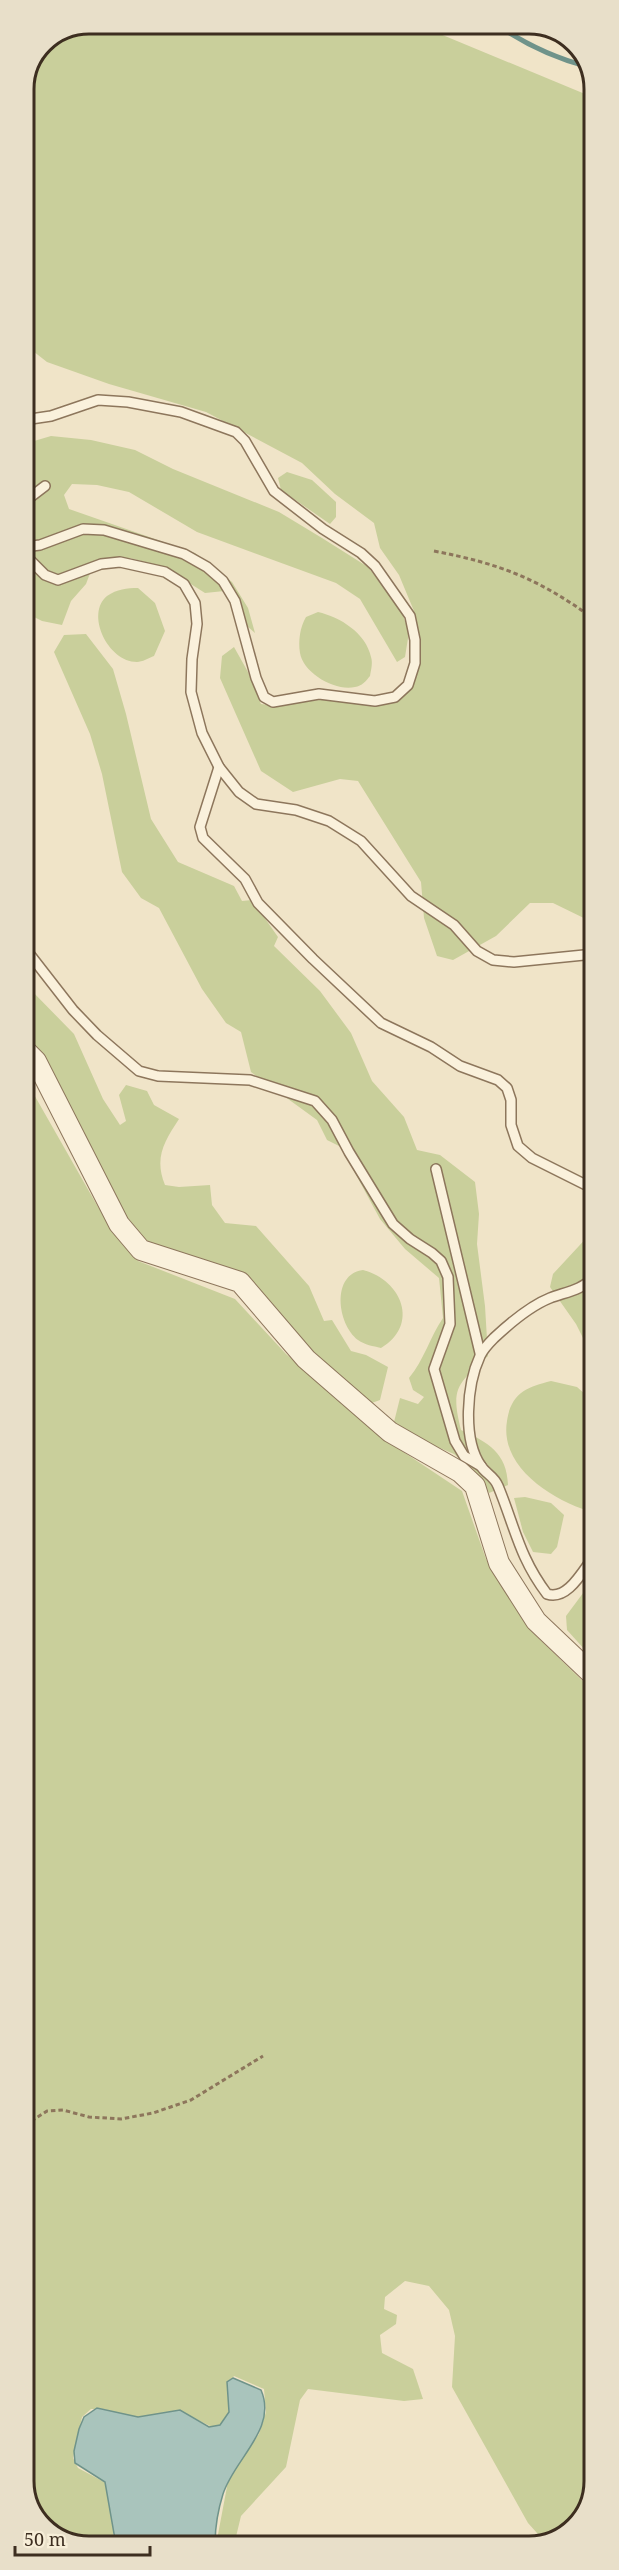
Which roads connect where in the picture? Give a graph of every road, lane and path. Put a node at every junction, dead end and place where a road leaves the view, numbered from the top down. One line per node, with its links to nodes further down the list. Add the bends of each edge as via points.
1 (34, 419): 4 (lane, via 98,400 128,402 181,412 236,432 274,491 361,553 399,597 410,616 415,640 415,663 408,685 395,697 375,701 319,694 273,702 264,697 256,678 235,601 223,581 207,567 184,554 104,530 83,529)
2 (45, 486): 3 (lane)
3 (34, 494)
4 (40, 544): 5 (lane); 6 (lane)
5 (34, 545)
6 (34, 551)
7 (434, 551): 11 (path, via 506,568 547,588)
8 (34, 559): 10 (lane)
9 (34, 562): 10 (lane)
10 (37, 565): 12 (lane, via 58,580 100,564 120,562 165,572 184,584 195,603 198,624 191,692 202,733)
11 (584, 613)
12 (219, 767): 13 (lane, via 239,792 256,804 296,810 329,821 361,840 411,896 454,925 477,951 493,960 514,962); 17 (lane, via 200,827 203,838 245,879 258,903 381,1023 460,1066 498,1080 507,1088 511,1100 510,1125 518,1146 532,1158)
13 (584, 955)
14 (34, 960): 20 (lane, via 97,1035 139,1071 158,1076 250,1080 315,1101 332,1120 393,1224 441,1261 450,1299 450,1324 434,1369 455,1441 464,1456)
15 (34, 1062): 22 (street, via 119,1224 141,1250 240,1282 314,1367 390,1432 460,1472 475,1486 499,1563 536,1622)
16 (436, 1168): 19 (lane)
17 (584, 1184)
18 (584, 1285): 19 (lane, via 549,1298 522,1315)
19 (480, 1353): 20 (lane, via 468,1405 472,1443)
20 (481, 1466): 21 (lane, via 495,1478 521,1553 547,1594 564,1593)
21 (584, 1568)
22 (584, 1667)
23 (263, 2056): 24 (path, via 191,2100 153,2113 121,2119 63,2110 47,2111)
24 (34, 2119)

